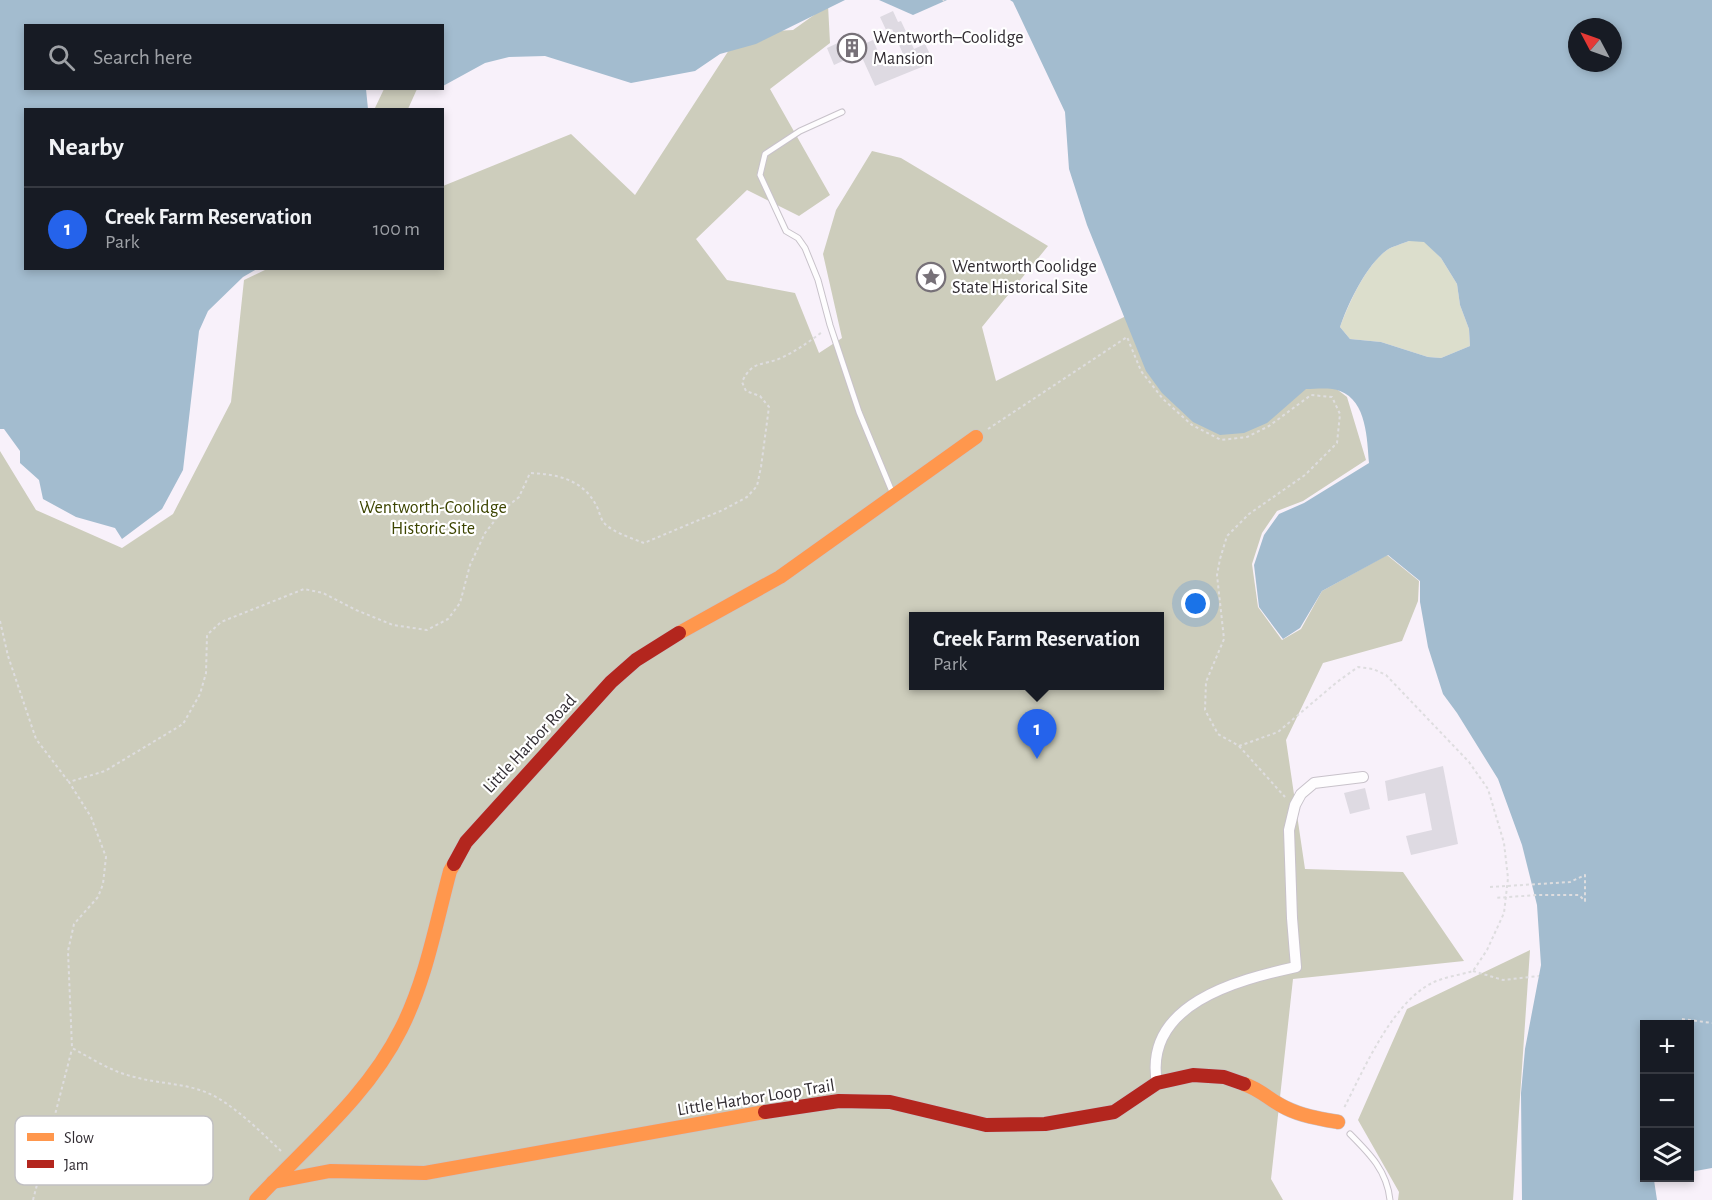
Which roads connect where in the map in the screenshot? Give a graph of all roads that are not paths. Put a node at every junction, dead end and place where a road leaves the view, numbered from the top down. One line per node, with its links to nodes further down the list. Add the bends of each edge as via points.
1 (842, 112): 3 (lane, via 800,131 765,154 760,175 786,231 805,248 859,412)
2 (976, 437): 3 (street, Little Harbor Road)
3 (894, 495): 8 (street, Little Harbor Road, via 780,577 636,660 487,817 466,842 450,871 424,969 400,1030 346,1109)
4 (1363, 777): 5 (street, via 1314,783 1295,805 1289,830 1296,967 1231,984 1181,1014 1159,1044)
5 (1157, 1083): 6 (street, Little Harbor Loop Trail, via 1193,1075 1224,1077 1258,1089 1285,1108); 8 (street, Little Harbor Loop Trail, via 1114,1112 1045,1124 986,1125 890,1102 839,1101 425,1173 330,1171)
6 (1338, 1122)
7 (1350, 1134): 10 (lane, via 1368,1152 1388,1183)
8 (273, 1182): 9 (street, Little Harbor Road)
9 (256, 1200)
10 (1390, 1200)

